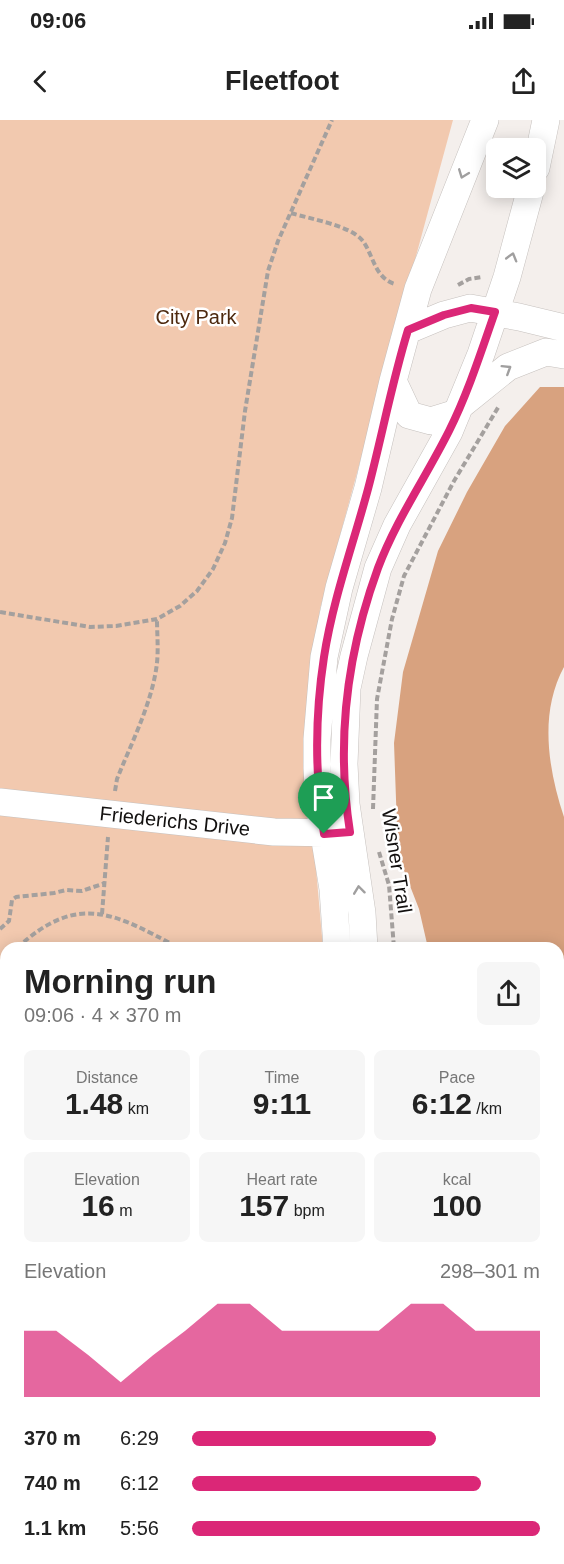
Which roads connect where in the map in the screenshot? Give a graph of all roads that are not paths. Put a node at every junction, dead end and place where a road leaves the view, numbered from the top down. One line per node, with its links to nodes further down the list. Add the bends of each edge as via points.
1 (485, 120): 7 (street, one-way to 7, via 418,289)
2 (546, 120): 3 (street)
3 (542, 138)
4 (528, 198): 5 (street, one-way to 4)
5 (495, 312): 6 (street); 7 (street, via 471,308); 10 (street)
6 (564, 328)
7 (408, 330): 9 (street)
8 (564, 355): 10 (street, one-way to 8, via 508,367 546,352)
9 (393, 381): 10 (street, via 410,416 431,421); 13 (street, via 324,657 317,739)
10 (459, 409): 12 (street, via 397,525 378,568 363,621 347,688 344,764)
11 (0, 802): 13 (street, Friederichs Drive)
12 (350, 832): 13 (street, Friederichs Drive); 15 (street, one-way to 12)
13 (324, 834): 14 (street)
14 (337, 942)
15 (364, 942)

